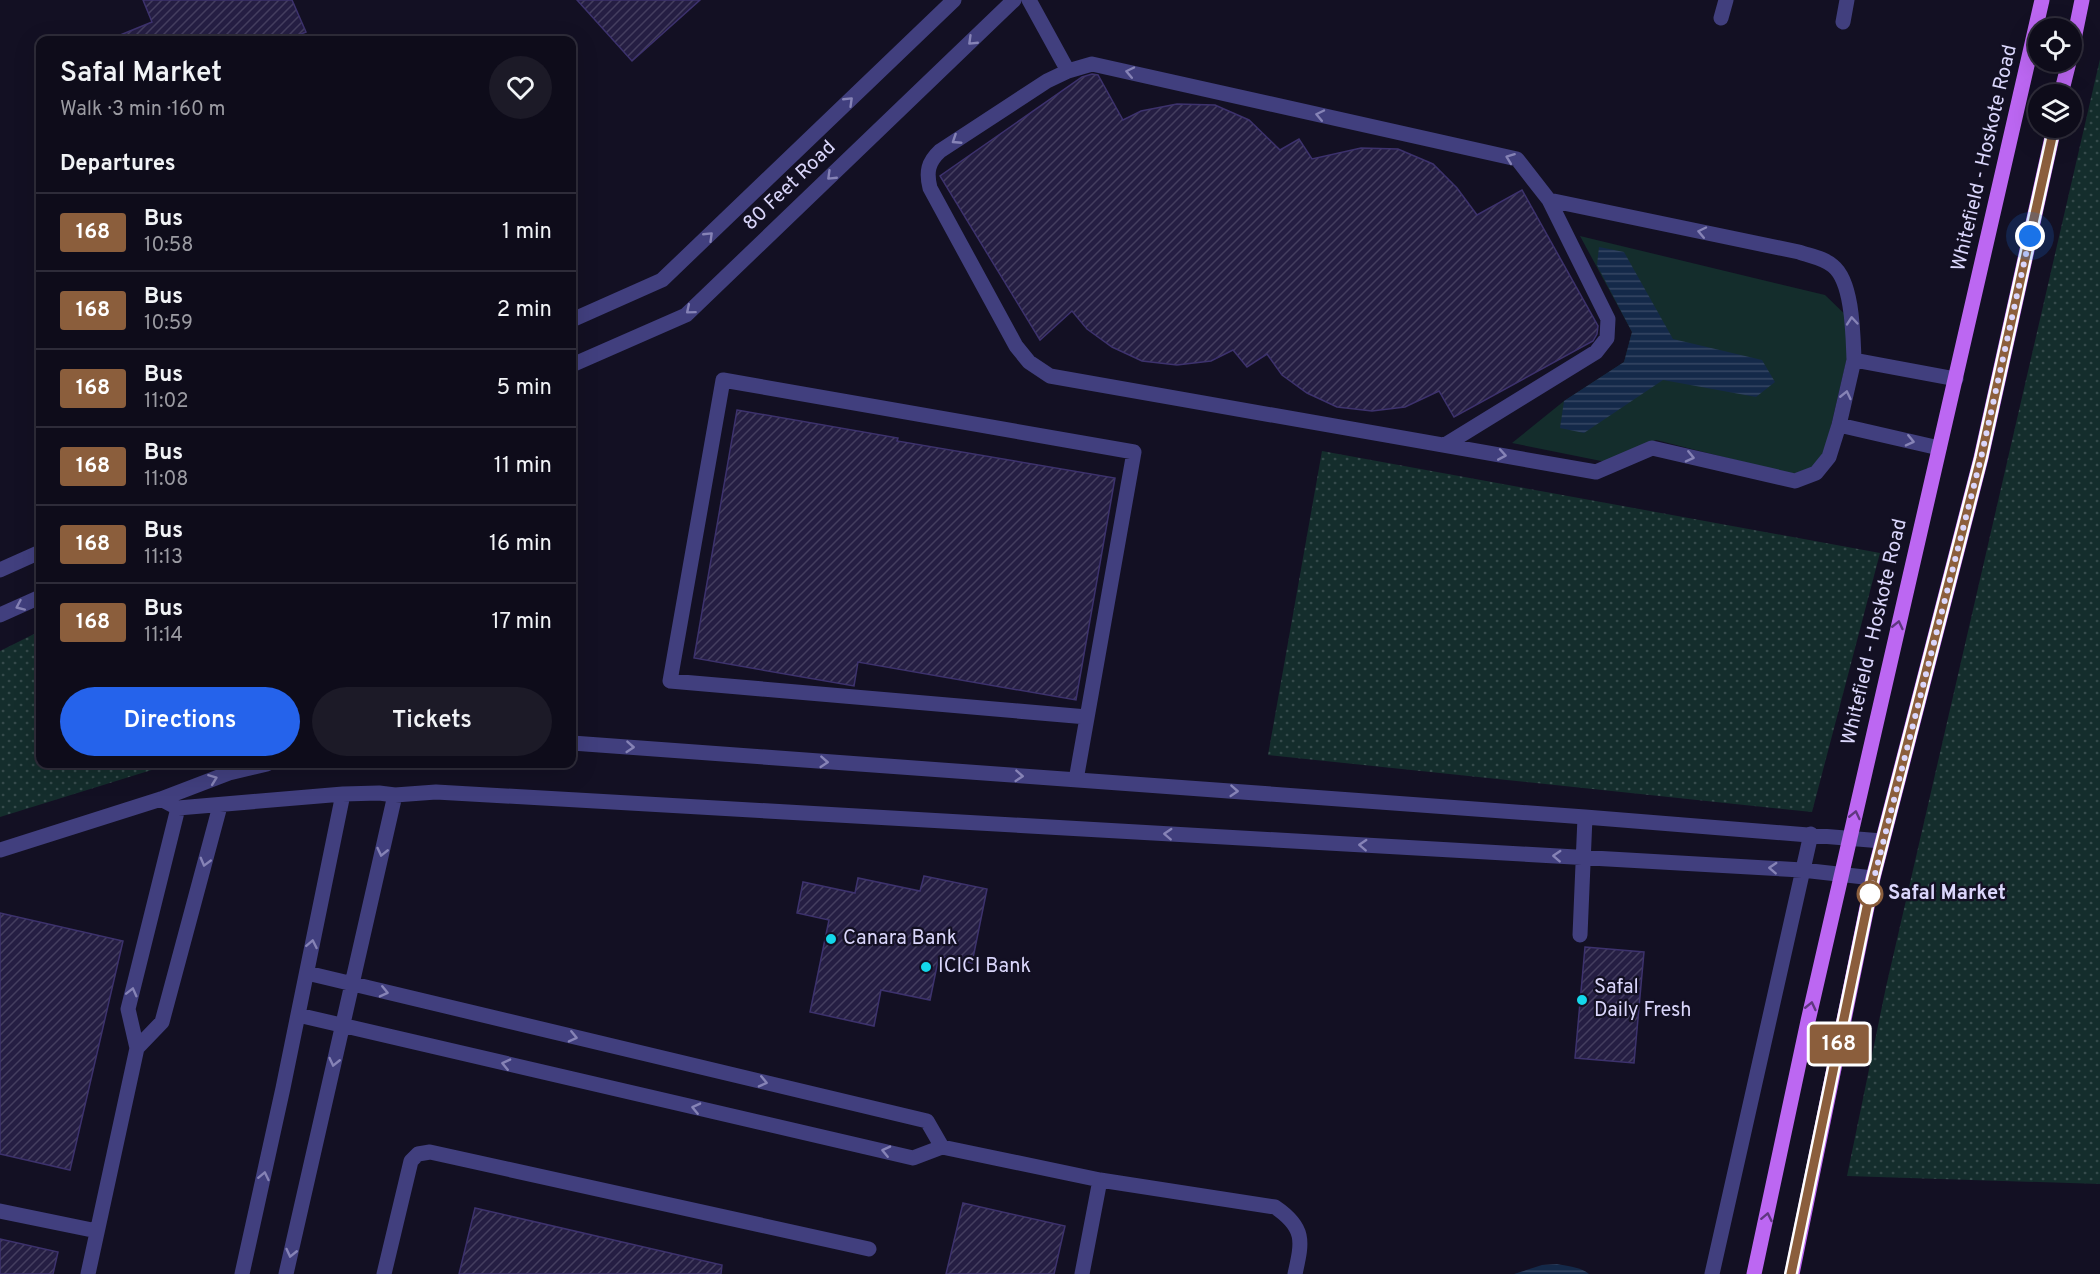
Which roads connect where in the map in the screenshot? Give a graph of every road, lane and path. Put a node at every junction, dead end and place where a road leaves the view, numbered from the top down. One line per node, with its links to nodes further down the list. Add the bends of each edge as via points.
1 (954, 0): 14 (street, 80 Feet Road, one-way to 1, via 662,280)
2 (1014, 0): 16 (street, 80 Feet Road, one-way to 16, via 686,315)
3 (1029, 0): 11 (street)
4 (1726, 0): 8 (street)
5 (1847, 0): 10 (street)
6 (2042, 0): 17 (main road, Whitefield - Hoskote Road)
7 (2082, 0): 9 (main road)
8 (1721, 18)
9 (2078, 18)
10 (1842, 22)
11 (1068, 71): 13 (street, one-way to 11, via 1517,159 1092,64); 19 (street, one-way to 19, via 940,151 929,164 927,176 1016,346 1029,362 1050,376)
12 (2052, 138): 37 (main road, via 1981,458)
13 (1549, 200): 15 (street, one-way to 13, via 1852,315 1845,285 1827,263 1799,252); 19 (street, via 1608,319 1607,338 1596,352)
14 (576, 318)
15 (1854, 360): 17 (street); 18 (street, one-way to 15)
16 (576, 363)
17 (1956, 379): 20 (main road, Whitefield - Hoskote Road)
18 (1839, 425): 19 (street, one-way to 18, via 1596,472 1652,448 1795,481 1816,473 1829,457); 20 (street, one-way to 20)
19 (1445, 445)
20 (1939, 448): 36 (main road, Whitefield - Hoskote Road, one-way to 20)
21 (36, 554): 22 (street)
22 (0, 570)
23 (36, 599): 24 (street, one-way to 24)
24 (0, 615)
25 (1087, 717): 25 (street, via 1134,452 723,380 670,681); 28 (street)
26 (576, 743): 28 (street, one-way to 28)
27 (251, 768): 31 (street, one-way to 27)
28 (1076, 780): 34 (street, one-way to 34)
29 (343, 794): 30 (street); 32 (street); 44 (street, one-way to 29)
30 (395, 795): 39 (street, one-way to 30, via 436,792); 45 (street, one-way to 45)
31 (161, 799): 33 (street); 38 (street)
32 (220, 806): 33 (street); 48 (street, one-way to 48, via 162,1022)
33 (178, 808): 48 (street, one-way to 33, via 128,1009)
34 (1585, 817): 35 (street); 39 (street)
35 (1811, 834): 36 (street); 40 (street)
36 (1849, 839): 37 (street); 41 (main road, Whitefield - Hoskote Road)
37 (1882, 841): 42 (main road)
38 (0, 850)
39 (1584, 858): 40 (street, one-way to 39); 43 (street)
40 (1802, 870): 41 (street); 60 (street)
41 (1842, 874): 42 (street); 61 (main road, Whitefield - Hoskote Road, one-way to 41)
42 (1873, 878): 62 (main road)
43 (1580, 935)
44 (306, 973): 45 (street); 46 (street)
45 (351, 985): 47 (street); 49 (street, one-way to 49, via 927,1120)
46 (298, 1015): 47 (street); 55 (street, one-way to 46)
47 (342, 1027): 49 (street, one-way to 47, via 913,1158); 56 (street, one-way to 56)
48 (137, 1048): 52 (street)
49 (942, 1147): 50 (street)
50 (1100, 1180): 58 (street); 59 (street, via 1275,1207 1290,1217 1302,1243)
51 (0, 1211): 52 (street)
52 (97, 1231): 54 (street)
53 (869, 1250): 57 (street, via 430,1152 418,1154 411,1161)
54 (88, 1274)
55 (242, 1274)
56 (286, 1274)
57 (384, 1274)
58 (1082, 1274)
59 (1295, 1274)
60 (1712, 1274)
61 (1754, 1274)
62 (1791, 1274)

